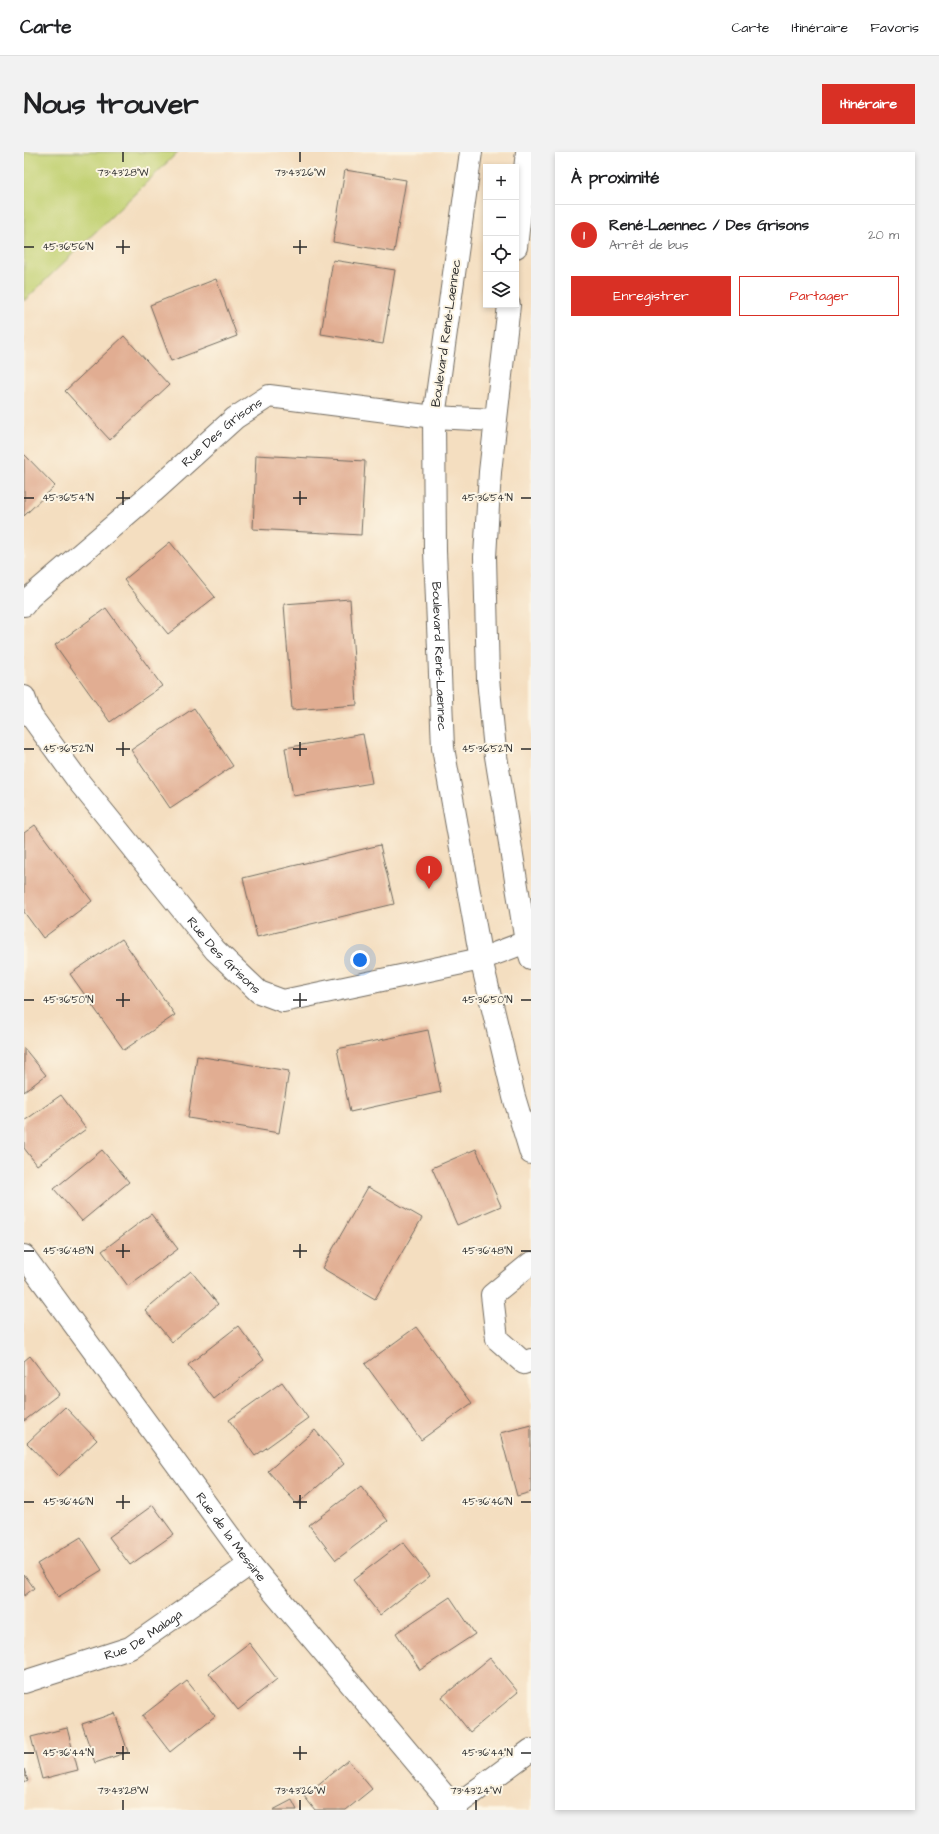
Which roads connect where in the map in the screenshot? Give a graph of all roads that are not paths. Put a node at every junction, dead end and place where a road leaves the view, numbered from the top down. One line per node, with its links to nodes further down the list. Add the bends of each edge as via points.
1 (471, 152): 5 (street, Boulevard René-Laennec)
2 (527, 152): 3 (street)
3 (517, 236)
4 (509, 308): 6 (street)
5 (434, 417): 6 (street, Rue Des Grisons); 7 (street, Rue Des Grisons, via 269,396 235,418); 10 (street, Boulevard René-Laennec, via 435,551 443,748)
6 (495, 420): 9 (street, via 485,557 488,679 495,750)
7 (24, 605)
8 (24, 697): 10 (street, Rue Des Grisons, via 31,716 84,788 215,950 259,992 283,1001)
9 (529, 950): 10 (street, Rue Des Grisons)
10 (481, 959): 11 (street, Boulevard René-Laennec, via 514,1097)
11 (531, 1153)
12 (24, 1256): 15 (street, Rue de la Messine)
13 (531, 1264): 14 (street, via 492,1295 497,1339 524,1363)
14 (531, 1360)
15 (250, 1564): 16 (street, Rue De Malaga, via 130,1648); 18 (street, Rue de la Messine)
16 (24, 1682)
17 (531, 1750): 18 (street)
18 (452, 1809)

